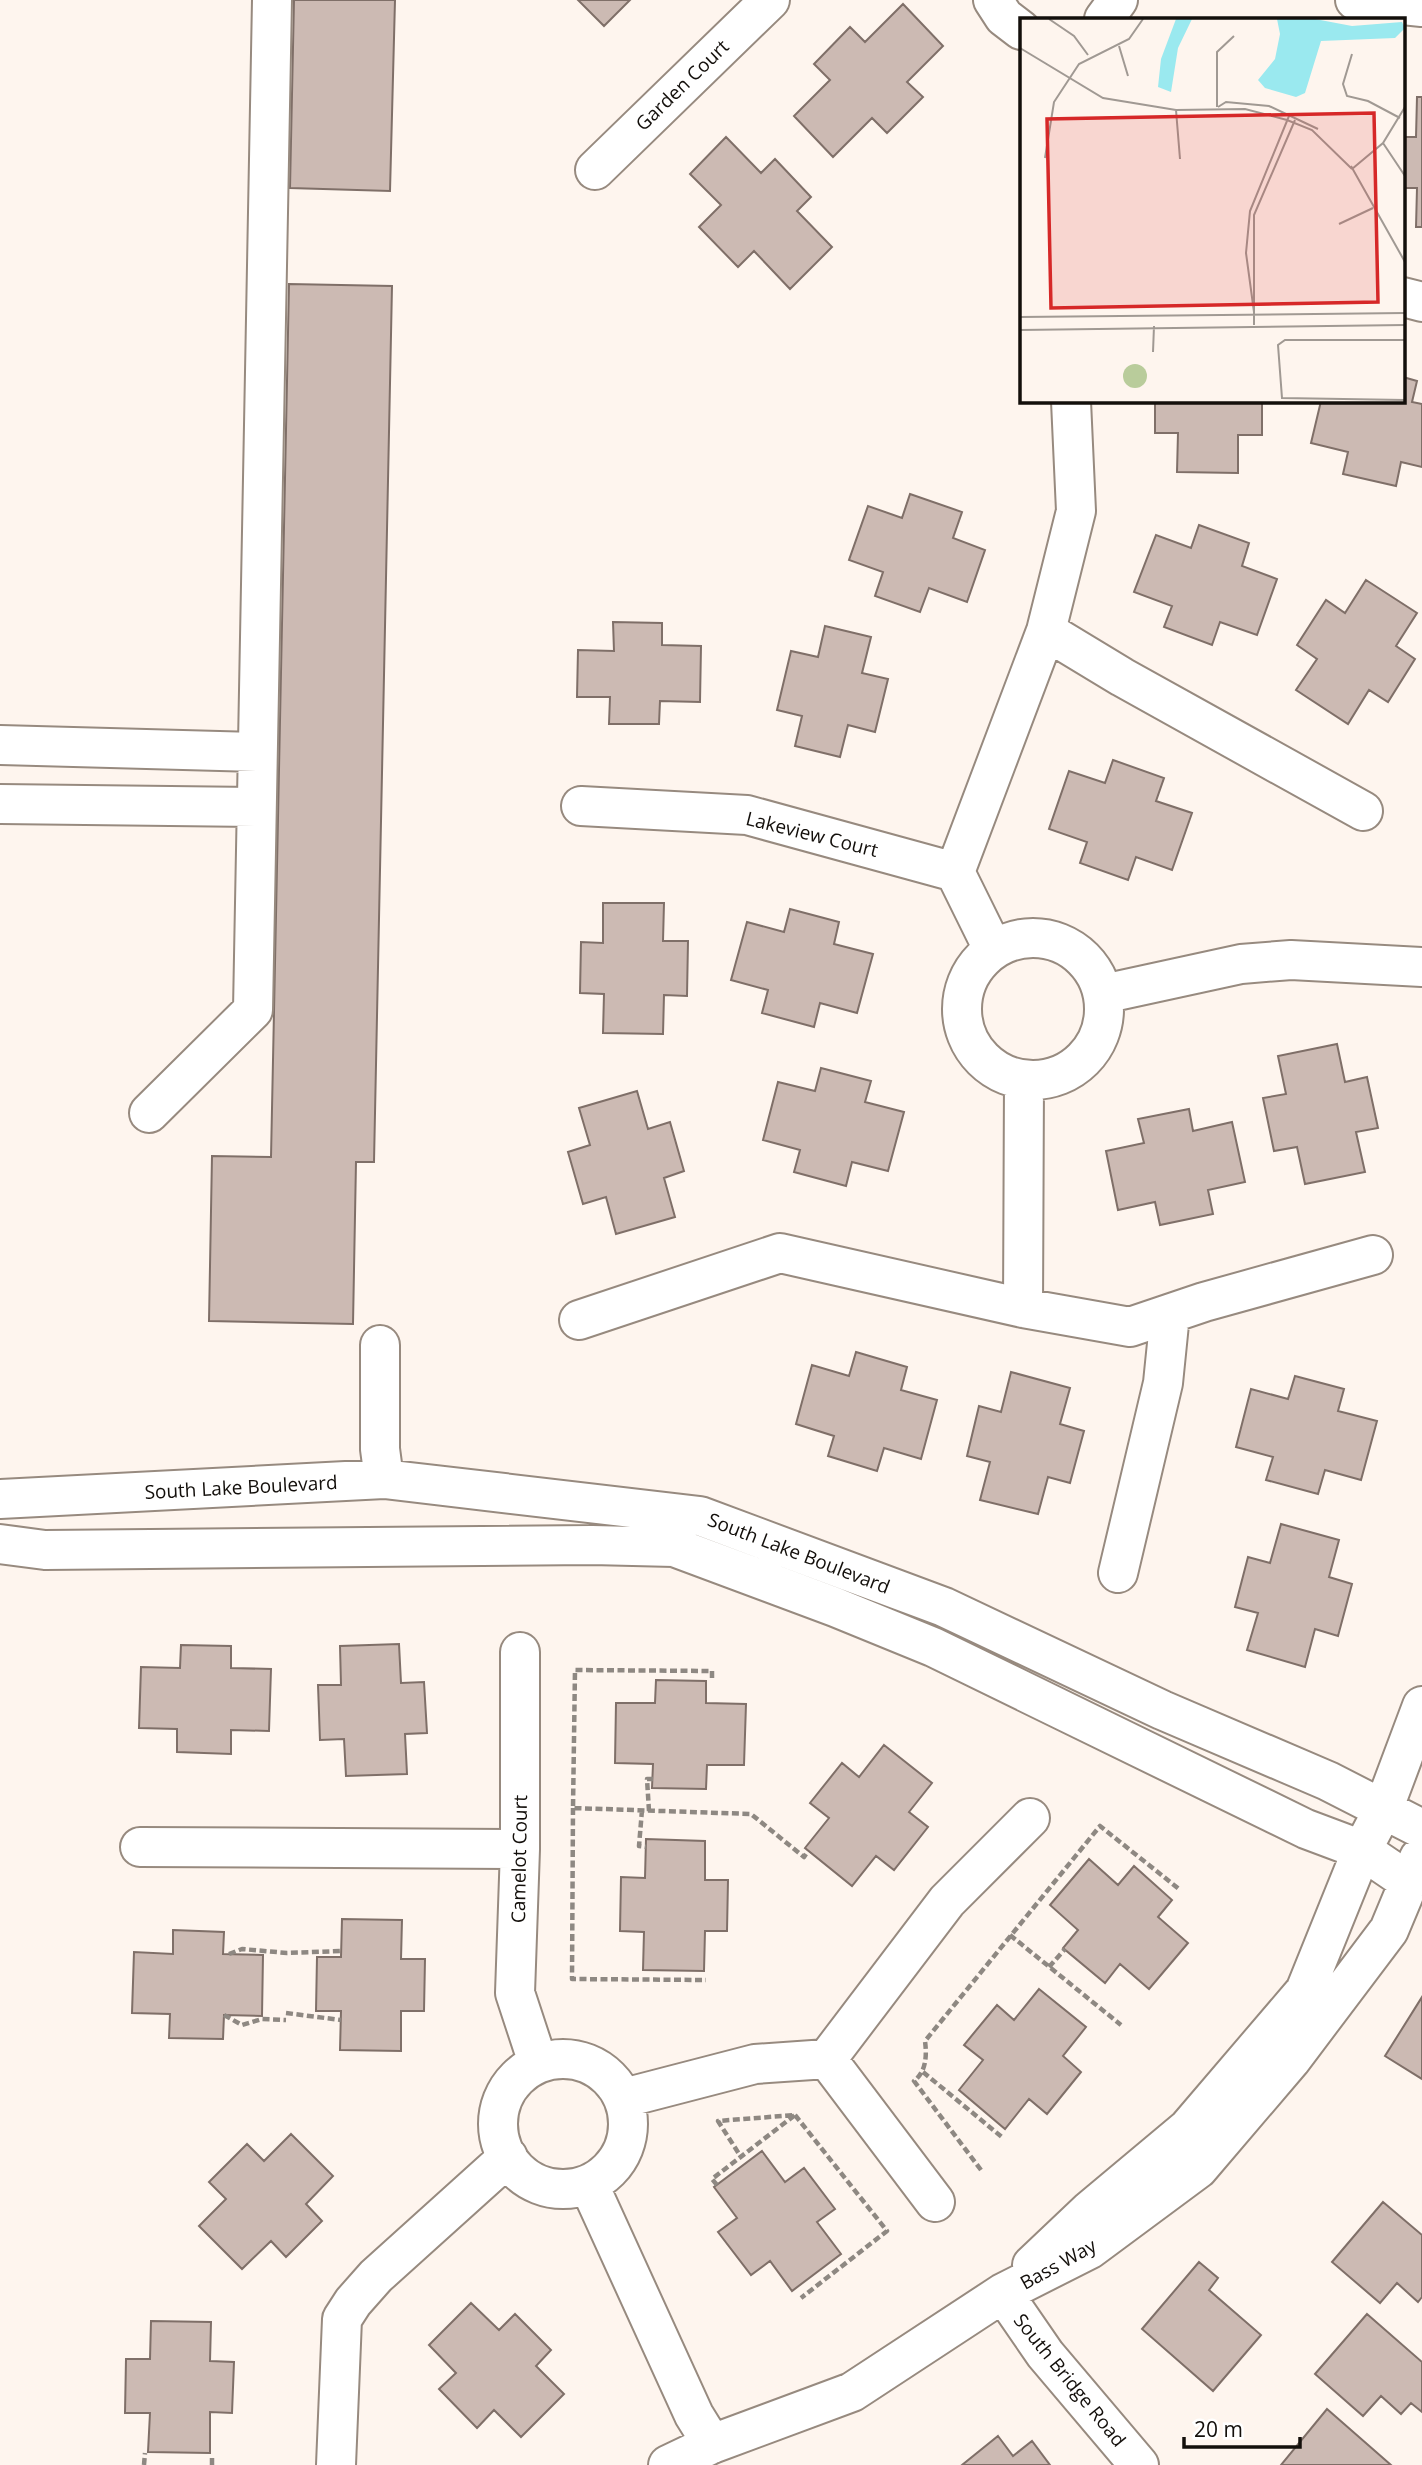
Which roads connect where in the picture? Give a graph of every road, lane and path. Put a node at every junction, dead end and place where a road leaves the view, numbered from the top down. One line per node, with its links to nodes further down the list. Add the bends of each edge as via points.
1 (272, 0): 15 (street)
2 (770, 0): 9 (street, Garden Court)
3 (993, 0): 8 (street)
4 (1118, 0): 7 (street)
5 (1355, 0): 6 (street)
6 (1422, 7)
7 (1105, 18)
8 (1020, 29)
9 (595, 170)
10 (1404, 298): 11 (street)
11 (1422, 302)
12 (1071, 402): 13 (street, via 1076,511)
13 (1046, 631): 19 (street); 20 (street)
14 (0, 745): 15 (street)
15 (257, 752): 18 (street)
16 (0, 804): 18 (street)
17 (581, 806): 20 (street, Lakeview Court, via 747,816)
18 (255, 807): 25 (street, via 253,1010)
19 (1363, 811)
20 (955, 872): 21 (street)
21 (993, 949): 23 (street, via 1014,939 1060,942 1080,954); 24 (street, via 975,967 964,989 967,1038 981,1059)
22 (1422, 967): 23 (street, via 1291,960 1241,964)
23 (1103, 994): 24 (street, via 1105,1017 1086,1058 1047,1080)
24 (1024, 1081): 27 (street)
25 (149, 1113)
26 (1373, 1255): 28 (street)
27 (1023, 1308): 28 (street, via 1130,1327); 29 (street, via 780,1253)
28 (1170, 1314): 34 (street, via 1163,1383)
29 (579, 1320)
30 (380, 1345): 31 (street)
31 (384, 1479): 32 (street, South Lake Boulevard); 41 (street, South Lake Boulevard, via 700,1516 944,1607)
32 (0, 1499)
33 (0, 1544): 48 (street, South Lake Boulevard, via 44,1550 674,1547 933,1647 1306,1829)
34 (1118, 1573)
35 (520, 1652): 47 (street, Camelot Court)
36 (712, 1678): 39 (path, via 712,1671 575,1670)
37 (1422, 1706): 41 (street, Bass Way)
38 (653, 1779): 42 (path, via 647,1779)
39 (573, 1808): 40 (path); 57 (path, via 572,1979)
40 (642, 1810): 42 (path); 46 (path, via 639,1846)
41 (1383, 1810): 44 (street, South Lake Boulevard); 48 (street, Bass Way)
42 (649, 1811): 49 (path, via 751,1814 804,1857)
43 (1030, 1818): 61 (street, via 947,1901)
44 (1422, 1829)
45 (140, 1847): 47 (street)
46 (646, 1847)
47 (520, 1849): 62 (street, Camelot Court, via 515,1993)
48 (1362, 1850): 50 (street, South Lake Boulevard); 73 (street, Bass Way, via 1305,1992 1188,2128 1090,2210)
49 (808, 1852)
50 (1415, 1866): 73 (street, Bass Way, via 1389,1930 1291,2060 1198,2169 1090,2249)
51 (1179, 1889): 52 (path, via 1100,1826)
52 (1010, 1935): 56 (path); 63 (path, via 925,2041)
53 (1065, 1949): 56 (path)
54 (341, 1951): 55 (path, via 242,1949)
55 (229, 1954)
56 (1049, 1967): 60 (path)
57 (706, 1980)
58 (224, 2015): 59 (path, via 242,2025 286,2016)
59 (341, 2020)
60 (1121, 2025)
61 (827, 2059): 64 (street, via 755,2064); 72 (street)
62 (537, 2063): 64 (street, via 563,2058 588,2062 609,2076); 67 (street, via 516,2078 502,2099 497,2124)
63 (923, 2072): 66 (path); 69 (path, via 914,2081)
64 (624, 2098): 70 (street, via 629,2123 624,2149 610,2170)
65 (795, 2115): 68 (path); 68 (path, via 718,2121); 74 (path, via 887,2231)
66 (1003, 2138)
67 (508, 2157): 70 (street, via 517,2171 539,2185 564,2190); 80 (street, via 376,2276 342,2319)
68 (741, 2157): 71 (path, via 712,2179)
69 (981, 2169)
70 (589, 2185): 75 (street)
71 (717, 2185)
72 (935, 2202)
73 (1003, 2293): 75 (street, via 852,2392); 82 (street, South Bridge Road, via 1045,2354)
74 (801, 2298)
75 (712, 2444): 81 (street)
76 (145, 2453): 78 (path)
77 (212, 2456): 79 (path)
78 (144, 2465)
79 (212, 2465)
80 (336, 2465)
81 (668, 2465)
82 (1139, 2465)

